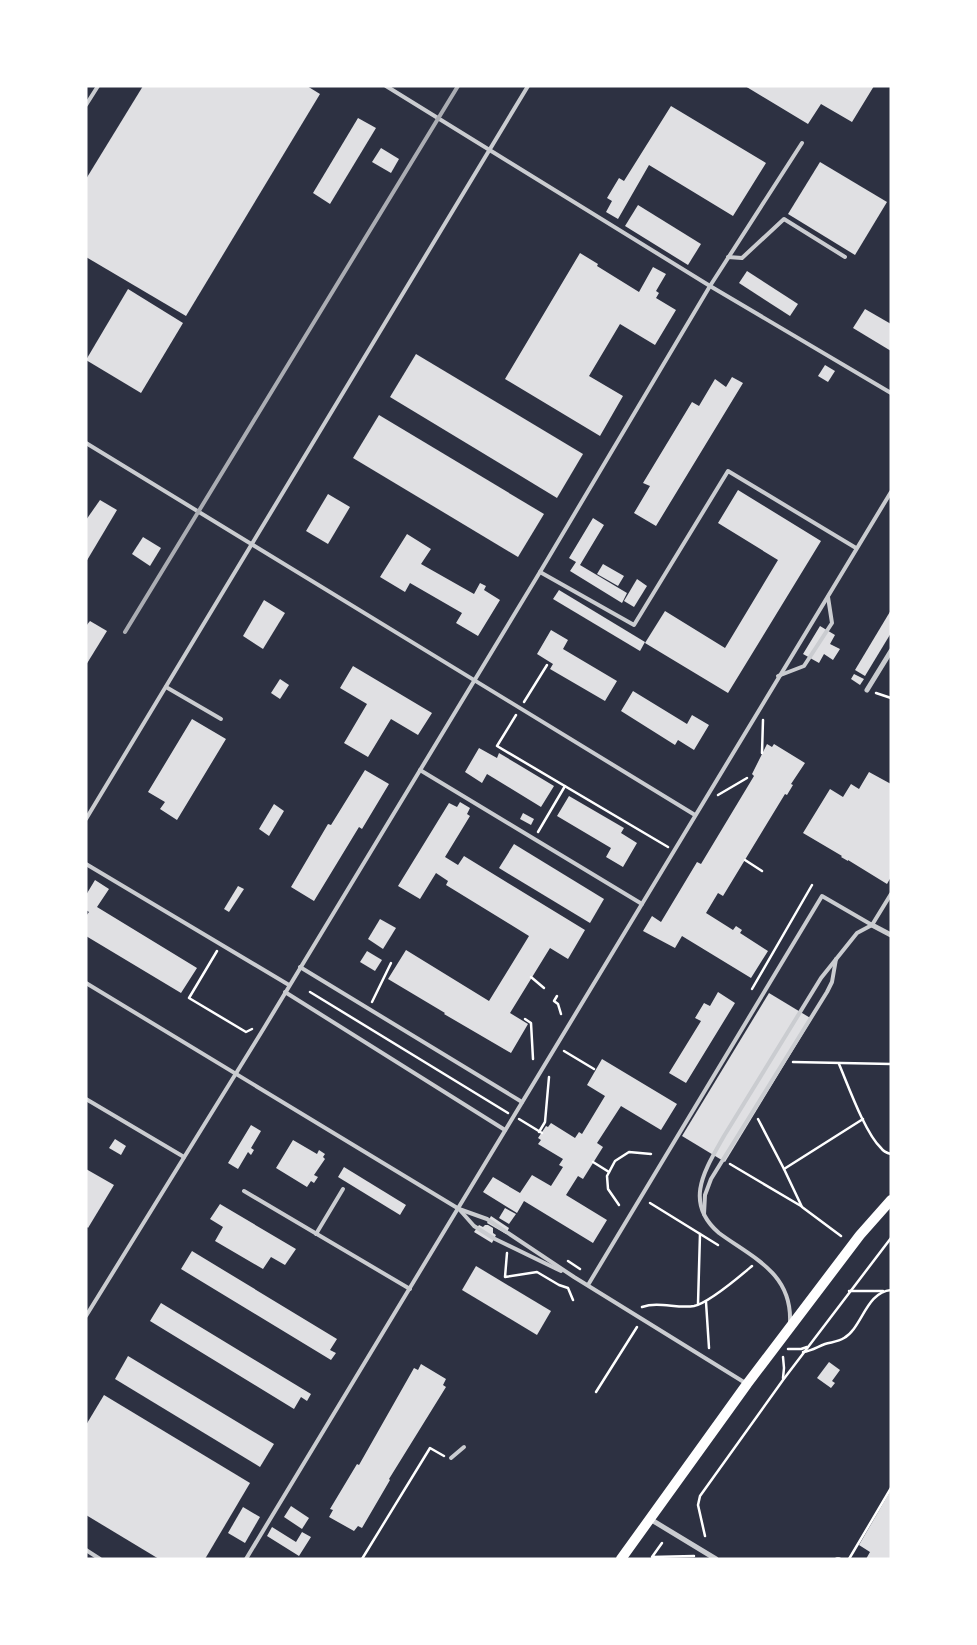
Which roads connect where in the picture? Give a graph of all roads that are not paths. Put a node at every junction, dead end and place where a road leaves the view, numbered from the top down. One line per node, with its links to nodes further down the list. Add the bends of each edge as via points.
1 (98, 86): 4 (lane)
2 (386, 86): 6 (lane)
3 (528, 86): 6 (lane)
4 (86, 105)
5 (802, 143): 7 (lane)
6 (489, 150): 9 (lane); 13 (lane)
7 (728, 257): 8 (lane, via 742,258 784,219); 9 (lane)
8 (845, 257)
9 (710, 286): 10 (lane); 15 (lane)
10 (891, 393)
11 (86, 443): 13 (lane)
12 (891, 492): 14 (lane)
13 (253, 544): 19 (lane); 20 (lane)
14 (856, 548): 15 (lane, via 728,471 634,625); 16 (lane)
15 (540, 572): 19 (lane)
16 (828, 597): 18 (lane); 18 (lane, via 832,623 804,666)
17 (891, 651): 21 (street)
18 (778, 676): 24 (lane)
19 (475, 679): 23 (lane); 24 (lane)
20 (166, 687): 22 (lane); 25 (lane)
21 (867, 690)
22 (221, 719)
23 (420, 770): 28 (lane); 32 (lane)
24 (695, 815): 28 (lane)
25 (86, 819)
26 (86, 864): 34 (lane)
27 (891, 894): 29 (lane)
28 (642, 904): 38 (lane)
29 (872, 926): 30 (street); 31 (lane, via 857,933); 48 (lane, via 822,896)
30 (891, 935)
31 (837, 957): 45 (lane, via 827,992 711,1180 705,1195); 45 (lane, via 814,989 709,1162 699,1192)
32 (300, 967): 34 (lane); 38 (lane)
33 (86, 983): 36 (lane)
34 (289, 986): 35 (lane)
35 (285, 992): 36 (lane); 39 (lane)
36 (236, 1073): 40 (lane); 44 (lane)
37 (86, 1099): 40 (lane)
38 (522, 1102): 39 (lane)
39 (506, 1130): 44 (lane)
40 (184, 1157): 50 (lane)
41 (343, 1189): 46 (lane)
42 (244, 1191): 46 (lane)
43 (891, 1200): 51 (main road)
44 (459, 1209): 47 (lane, via 487,1220); 47 (lane, via 474,1226); 49 (lane)
45 (704, 1217): 51 (lane, via 719,1233 772,1270 780,1280 789,1305)
46 (316, 1234): 49 (lane)
47 (574, 1277): 48 (lane)
48 (588, 1285): 52 (lane)
49 (410, 1289): 58 (lane)
50 (86, 1316)
51 (790, 1327): 52 (main road)
52 (747, 1384): 55 (main road)
53 (464, 1447): 54 (lane)
54 (450, 1459)
55 (648, 1519): 59 (main road); 60 (street)
56 (86, 1550): 57 (lane)
57 (100, 1559)
58 (246, 1559)
59 (621, 1559)
60 (716, 1559)

